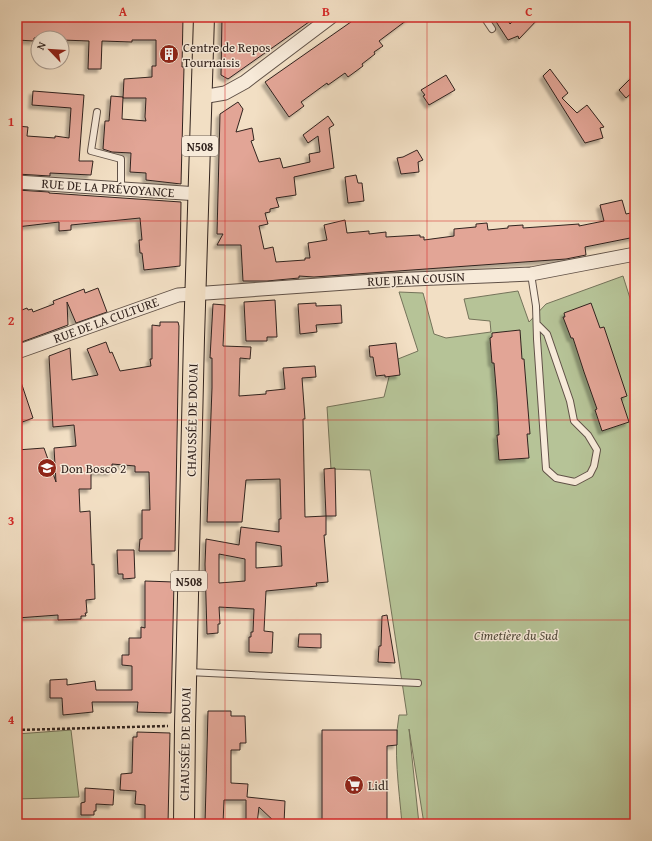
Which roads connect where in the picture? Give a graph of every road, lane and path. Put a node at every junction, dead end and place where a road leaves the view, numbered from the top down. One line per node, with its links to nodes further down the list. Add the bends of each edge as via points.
1 (204, 17): 5 (main road, CHAUSSÉE DE DOUAI / N508)
2 (331, 17): 5 (street, via 245,82 225,93)
3 (484, 17): 4 (lane)
4 (492, 29)
5 (202, 97): 9 (main road, CHAUSSÉE DE DOUAI / N508)
6 (97, 112): 8 (lane, via 91,151 121,159)
7 (17, 182): 8 (street, RUE DE LA PRÉVOYANCE)
8 (121, 189): 9 (street, RUE DE LA PRÉVOYANCE)
9 (199, 194): 12 (main road, CHAUSSÉE DE DOUAI / N508)
10 (635, 254): 11 (street, RUE JEAN COUSIN)
11 (531, 274): 12 (street, RUE JEAN COUSIN, via 389,280); 13 (lane)
12 (196, 293): 14 (street, RUE DE LA CULTURE, via 178,295); 15 (main road, CHAUSSÉE DE DOUAI / N508)
13 (536, 324): 13 (lane, via 546,468 556,478 575,482 590,474 596,450 588,435 574,421 570,401 547,334)
14 (17, 352)
15 (187, 672): 16 (lane); 17 (main road, CHAUSSÉE DE DOUAI / N508)
16 (418, 683)
17 (185, 725): 18 (path); 19 (main road, CHAUSSÉE DE DOUAI / N508)
18 (17, 730)
19 (184, 824)

